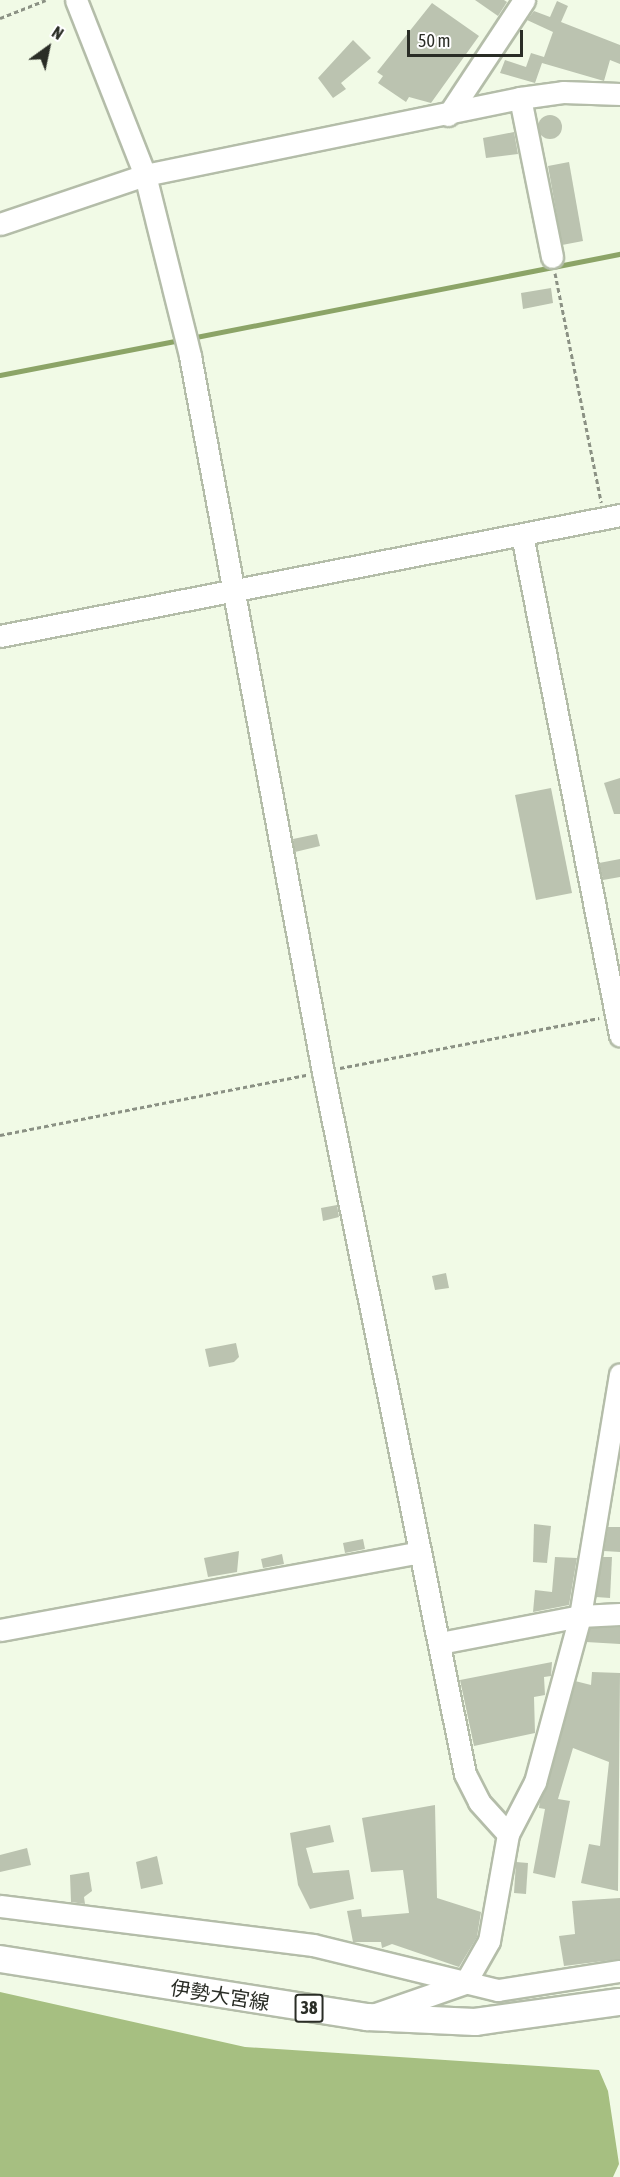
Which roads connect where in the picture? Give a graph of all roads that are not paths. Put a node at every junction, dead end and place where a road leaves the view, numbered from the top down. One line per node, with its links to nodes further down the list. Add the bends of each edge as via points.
1 (76, 0): 6 (street)
2 (524, 0): 5 (street)
3 (620, 94): 4 (street, via 563,92)
4 (520, 98): 5 (street); 8 (street)
5 (448, 115): 6 (street)
6 (145, 175): 7 (street); 11 (street, via 185,339)
7 (0, 224)
8 (554, 267)
9 (612, 517): 10 (street)
10 (522, 535): 11 (street); 13 (street)
11 (235, 591): 12 (street); 15 (street, via 323,1072)
12 (0, 636)
13 (618, 1021)
14 (620, 1374): 17 (street)
15 (420, 1552): 18 (street); 19 (street)
16 (620, 1614): 17 (street)
17 (580, 1616): 19 (street); 20 (street, via 535,1782)
18 (0, 1630)
19 (440, 1643): 20 (street, via 465,1774 479,1802)
20 (508, 1834): 24 (street, via 497,1920)
21 (0, 1906): 24 (street, via 313,1945)
22 (0, 1959): 26 (main road, 伊勢大宮線 / 38)
23 (620, 1971): 24 (street, via 498,1990)
24 (465, 1983): 26 (street)
25 (620, 2002): 26 (main road, 伊勢大宮線 / 38, via 475,2022)
26 (367, 2017)

